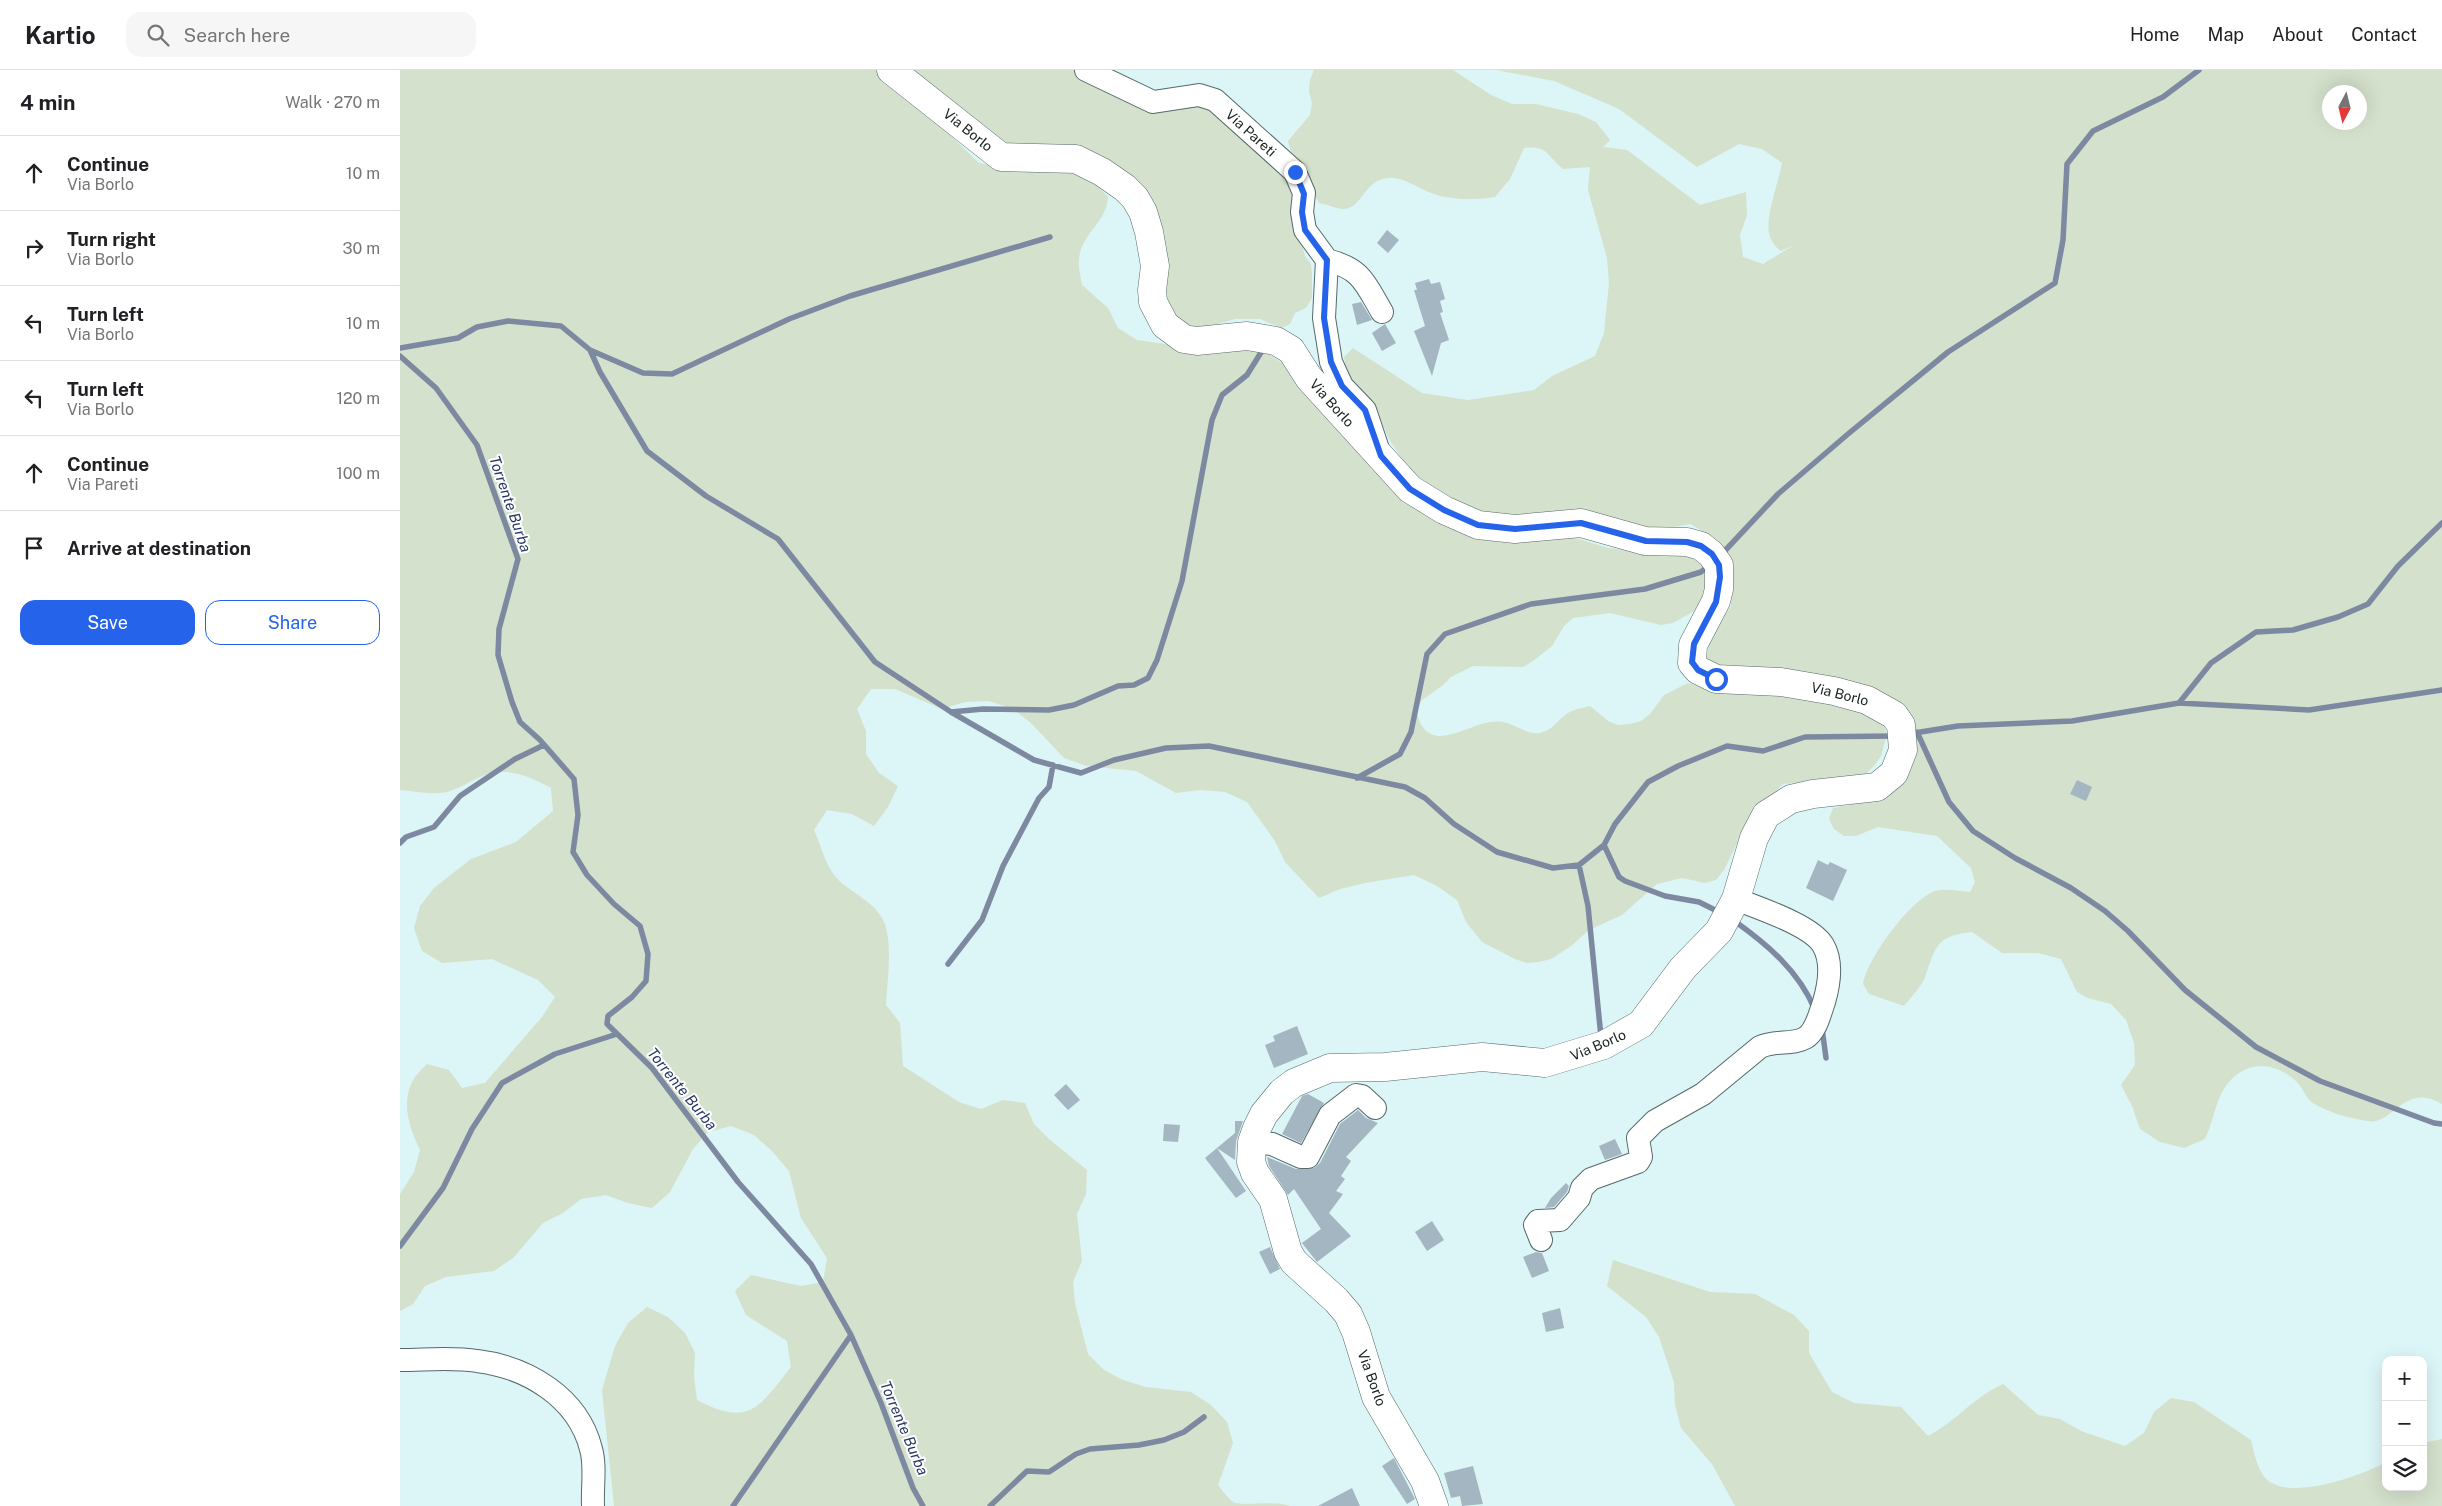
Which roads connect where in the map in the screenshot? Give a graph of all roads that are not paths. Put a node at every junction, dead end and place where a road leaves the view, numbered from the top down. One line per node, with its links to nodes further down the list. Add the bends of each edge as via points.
1 (891, 70): 5 (main road, Via Borlo, via 1002,157 1076,158 1125,188 1139,205 1149,232 1155,266 1153,302 1165,325 1184,339 1196,341 1247,336 1276,340 1291,350 1310,378)
2 (1086, 70): 3 (street, Via Pareti, via 1153,102 1199,95 1215,100 1295,172 1304,194 1305,230)
3 (1327, 260): 4 (street, via 1357,272); 5 (street, via 1324,318 1331,362 1342,386 1365,410)
4 (1382, 312)
5 (1381, 456): 6 (main road, Via Borlo, via 1410,489 1444,510 1478,525 1515,529 1581,523 1646,541 1687,542 1701,546 1719,565 1720,577 1716,602 1694,644 1692,662 1698,670 1716,679 1782,682 1834,691 1867,700 1894,715 1904,736 1903,750 1894,773 1878,786 1791,799 1766,815 1754,838)
6 (1736, 899): 8 (main road, Via Borlo, via 1719,931 1683,968 1640,1024 1604,1045 1545,1064 1482,1057 1385,1067 1330,1068 1294,1083 1282,1092 1264,1114); 9 (street, via 1790,921 1824,946 1828,979 1821,1010 1811,1033 1802,1040 1760,1047 1703,1094 1655,1121 1638,1138 1641,1157 1638,1162 1590,1179 1560,1220 1538,1221 1535,1225)
7 (1375, 1108): 8 (street, via 1362,1096 1356,1095 1330,1115 1308,1157 1272,1144)
8 (1252, 1142): 12 (main road, Via Borlo, via 1251,1162 1273,1199 1288,1252 1294,1262 1348,1314 1376,1397 1425,1481)
9 (1540, 1240)
10 (400, 1360): 11 (street, via 476,1360 518,1371 544,1385 565,1402 587,1436 592,1451)
11 (593, 1506)
12 (1434, 1506)

